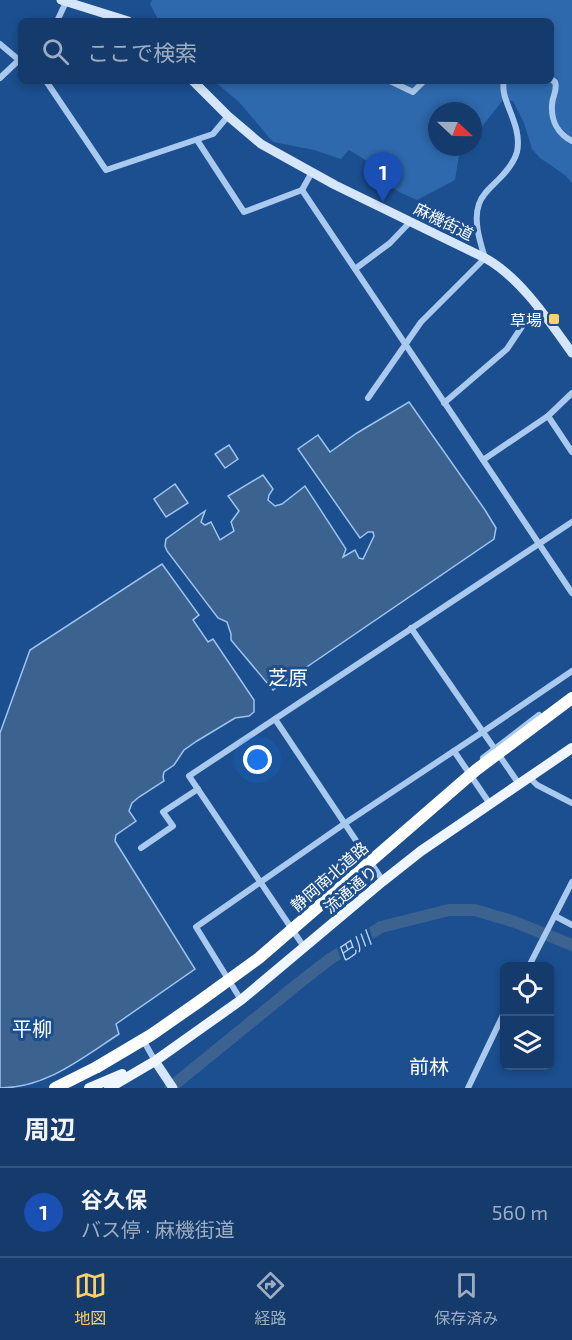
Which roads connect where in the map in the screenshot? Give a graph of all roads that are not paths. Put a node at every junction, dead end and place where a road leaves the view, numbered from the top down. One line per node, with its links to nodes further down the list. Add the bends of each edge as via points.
1 (65, 0): 2 (street); 3 (street)
2 (58, 18)
3 (119, 18)
4 (0, 44): 5 (street)
5 (18, 58)
6 (18, 61): 7 (street)
7 (0, 78)
8 (554, 81): 16 (street, via 554,122 565,138)
9 (48, 84): 15 (street, via 106,170)
10 (196, 84): 14 (street, 麻機街道)
11 (396, 84): 12 (street, via 413,92)
12 (421, 84)
13 (503, 84): 20 (street, via 518,134 517,152 479,203 477,225)
14 (228, 116): 15 (street, via 213,134); 17 (street, 麻機街道, via 261,144)
15 (197, 140): 18 (street, via 244,212)
16 (572, 141)
17 (312, 172): 18 (street); 19 (street, 麻機街道)
18 (302, 190): 21 (street)
19 (410, 222): 20 (street, 麻機街道); 21 (street, via 390,243)
20 (485, 258): 22 (street, 麻機街道, via 511,276); 23 (street, via 428,315)
21 (354, 269): 23 (street)
22 (539, 310): 24 (street, 麻機街道); 27 (street, via 529,316 507,349)
23 (407, 344): 26 (street); 27 (street)
24 (572, 353)
25 (572, 393): 28 (street)
26 (368, 398)
27 (444, 402): 30 (street)
28 (548, 416): 29 (street); 30 (street)
29 (572, 452)
30 (483, 460): 32 (street)
31 (572, 522): 32 (street)
32 (539, 544): 33 (street); 34 (street)
33 (572, 593)
34 (411, 628): 38 (street); 39 (street)
35 (572, 671): 39 (street)
36 (572, 692): 40 (street)
37 (572, 700): 63 (highway, 静岡南北道路, bridge, via 479,772 261,961 182,1018)
38 (275, 719): 45 (street, via 189,776); 48 (street)
39 (484, 731): 40 (street); 42 (street)
40 (495, 747): 43 (street); 44 (street)
41 (572, 748): 44 (main road, 流通通り)
42 (454, 752): 43 (street); 48 (street)
43 (468, 771): 47 (street); 50 (street)
44 (524, 781): 46 (street); 47 (main road, 流通通り)
45 (198, 789): 49 (street, via 163,812 173,826); 52 (street)
46 (572, 803)
47 (490, 804): 51 (main road, 流通通り)
48 (344, 824): 50 (street); 52 (street)
49 (141, 848)
50 (368, 858): 51 (street); 56 (street)
51 (383, 880): 57 (main road, 流通通り)
52 (260, 882): 56 (street); 59 (street, via 196,927)
53 (572, 882): 54 (street)
54 (555, 916): 55 (street); 58 (street)
55 (572, 925)
56 (290, 926): 57 (street); 59 (street)
57 (304, 947): 60 (main road, 流通通り)
58 (531, 962)
59 (227, 977): 60 (street); 62 (street, via 142,1036)
60 (241, 1000): 62 (main road, 流通通り)
61 (503, 1016): 69 (street)
62 (158, 1066): 66 (main road); 67 (main road); 68 (street)
63 (98, 1069): 64 (highway); 65 (highway)
64 (55, 1088)
65 (75, 1088)
66 (89, 1088)
67 (110, 1088)
68 (173, 1088)
69 (468, 1088)

